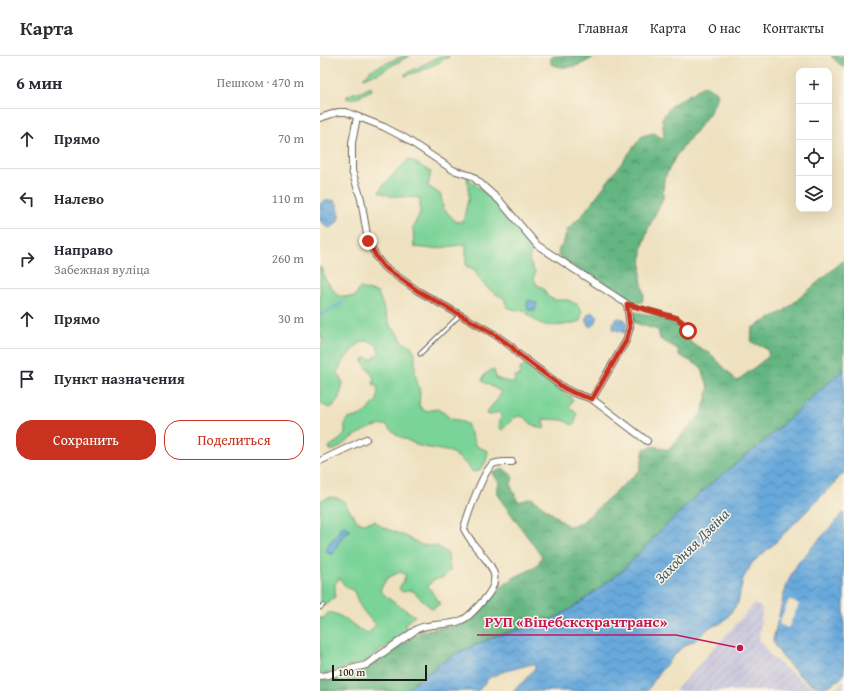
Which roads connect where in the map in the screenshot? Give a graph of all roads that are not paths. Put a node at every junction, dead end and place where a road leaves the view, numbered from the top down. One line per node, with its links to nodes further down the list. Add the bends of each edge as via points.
1 (357, 117): 2 (street, via 346,112 338,112); 3 (street, via 392,130 453,170 472,176 500,201 537,244); 4 (street, via 352,143 352,171 361,199 368,241 374,254 384,267 418,291)
2 (320, 118)
3 (627, 304): 5 (lane, via 677,318); 7 (street, via 630,327 626,341)
4 (461, 315): 6 (lane); 7 (street, via 494,334 564,388)
5 (688, 331)
6 (420, 354)
7 (592, 399): 9 (street)
8 (366, 440): 10 (street)
9 (647, 441)
10 (320, 461)
11 (512, 462): 12 (street, via 493,464 485,475 467,516 464,530 488,562 495,576 491,591 484,600 461,621 424,626 366,665)
12 (320, 676)

